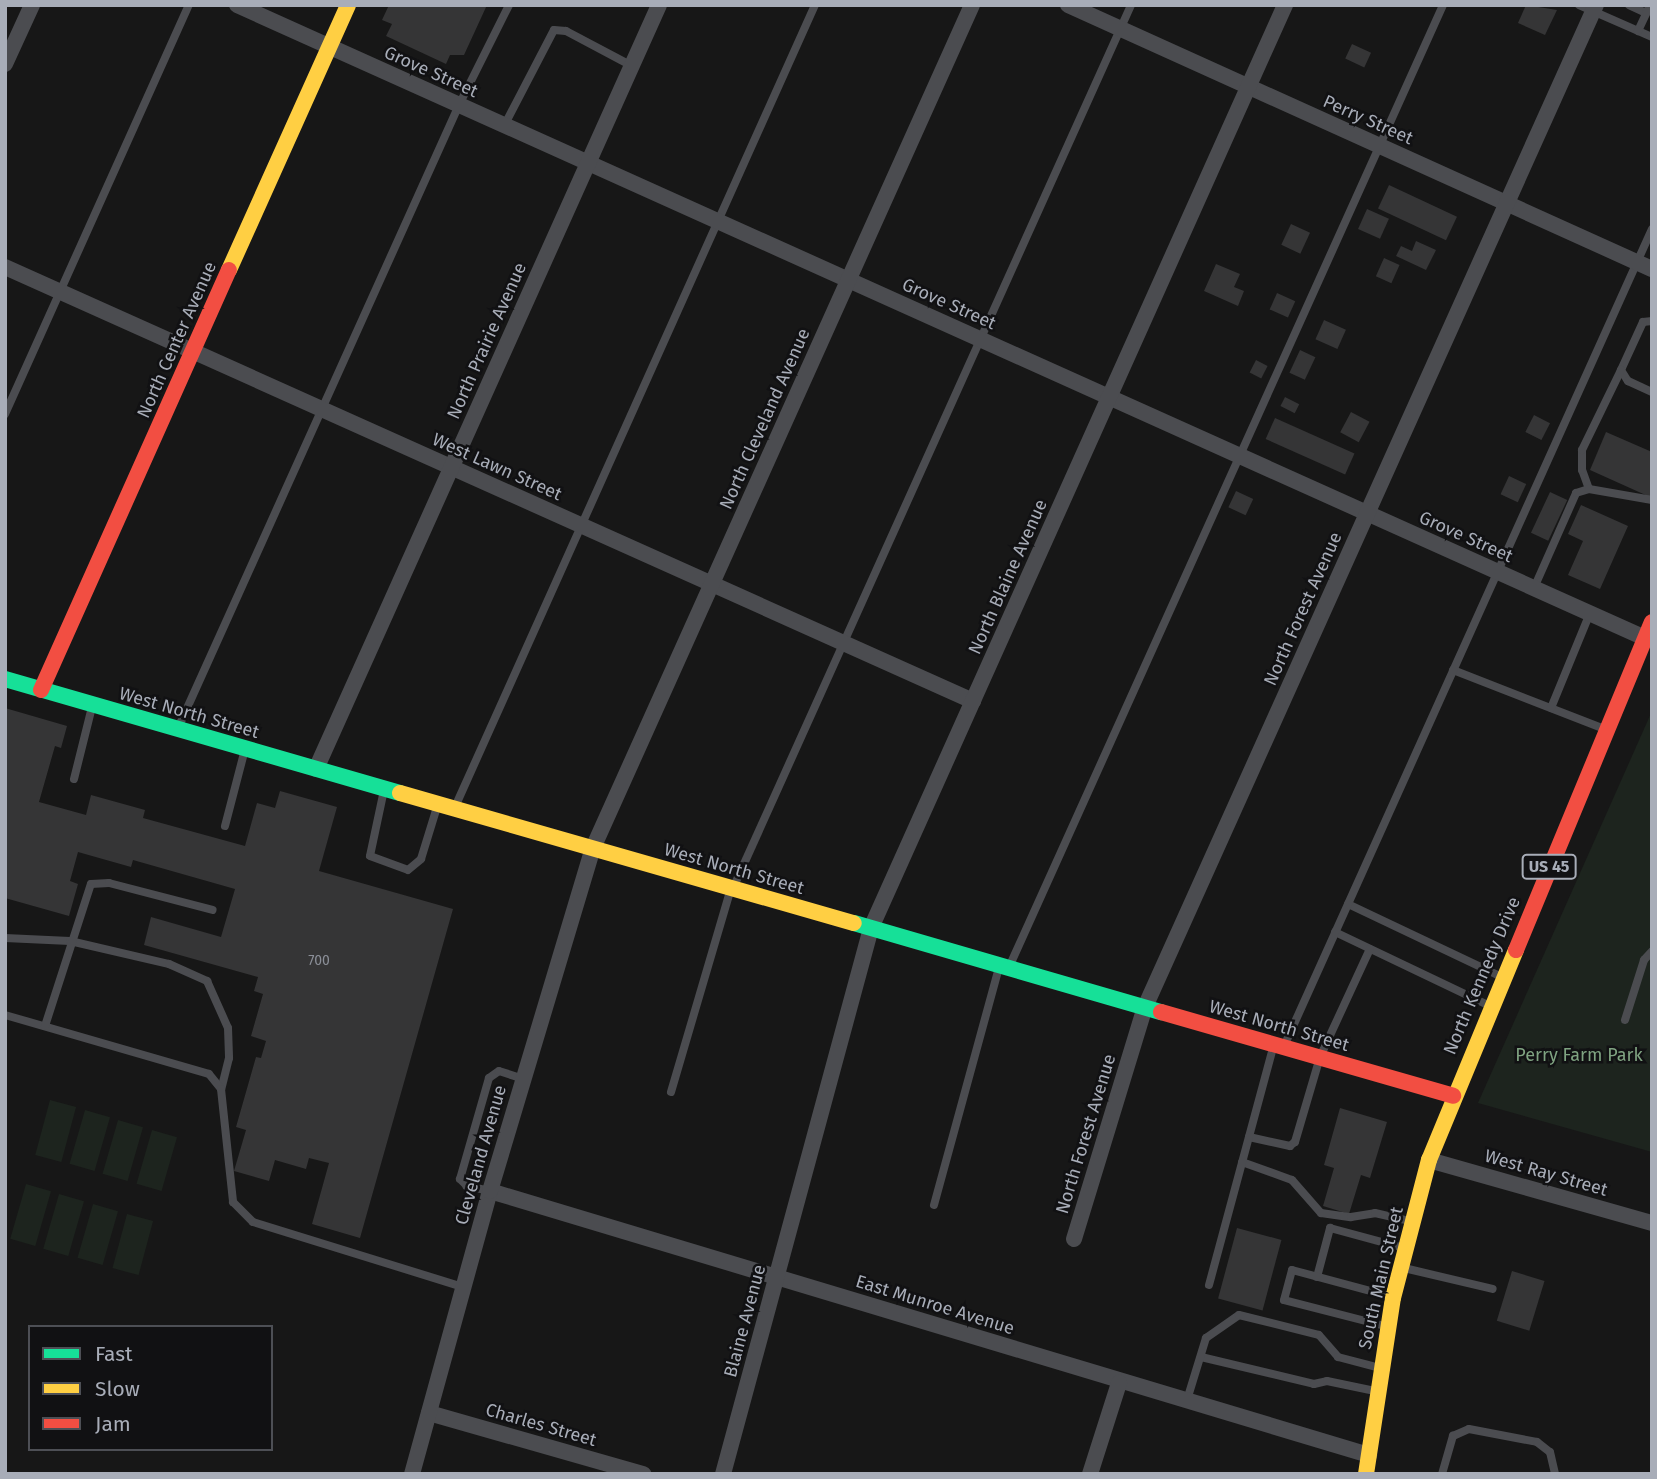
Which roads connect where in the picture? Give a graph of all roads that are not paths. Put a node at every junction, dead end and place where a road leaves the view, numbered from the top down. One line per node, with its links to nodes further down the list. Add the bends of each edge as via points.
1 (32, 5): 20 (street)
2 (189, 5): 33 (lane)
3 (237, 5): 19 (street, Grove Street)
4 (348, 5): 19 (main road, North Center Avenue)
5 (509, 5): 23 (lane)
6 (659, 5): 21 (street, North Prairie Avenue)
7 (816, 5): 28 (lane)
8 (972, 5): 32 (street, North Cleveland Avenue)
9 (1068, 5): 16 (street, Perry Street)
10 (1131, 5): 16 (lane)
11 (1285, 5): 22 (street, North Blaine Avenue)
12 (1443, 5): 25 (lane)
13 (1629, 5): 15 (lane)
14 (1589, 7): 17 (lane); 27 (street, North Forest Avenue)
15 (1648, 9): 17 (lane)
16 (1120, 29): 22 (street, Perry Street); 35 (lane)
17 (1638, 31): 18 (lane)
18 (1652, 37)
19 (329, 47): 23 (street, Grove Street); 36 (main road, North Center Avenue)
20 (5, 64)
21 (632, 66): 24 (lane, via 566,31 554,30); 26 (street, North Prairie Avenue)
22 (1248, 87): 25 (street, Perry Street); 39 (street, North Blaine Avenue)
23 (459, 105): 24 (street, Grove Street); 40 (lane)
24 (505, 125): 26 (street, Grove Street)
25 (1379, 146): 27 (street, Perry Street); 42 (lane)
26 (588, 163): 28 (street, Grove Street); 43 (street, North Prairie Avenue)
27 (1507, 204): 30 (street, Perry Street); 46 (street, North Forest Avenue)
28 (718, 222): 32 (street, Grove Street); 47 (lane)
29 (1652, 229): 30 (lane)
30 (1644, 266): 48 (lane)
31 (5, 267): 33 (street, West Lawn Street)
32 (848, 280): 35 (street, Grove Street); 49 (street, North Cleveland Avenue)
33 (61, 291): 36 (street, West Lawn Street); 41 (lane)
34 (1652, 321): 37 (lane, via 1643,322)
35 (981, 340): 39 (street, Grove Street); 54 (lane)
36 (193, 351): 40 (street, West Lawn Street); 57 (main road, North Center Avenue)
37 (1621, 370): 38 (lane, via 1628,381); 44 (lane, via 1582,450 1582,470)
38 (1652, 392)
39 (1109, 397): 42 (street, Grove Street); 58 (street, North Blaine Avenue)
40 (322, 409): 43 (street, West Lawn Street); 61 (lane)
41 (5, 414)
42 (1239, 456): 46 (street, Grove Street); 79 (lane)
43 (452, 468): 47 (street, West Lawn Street); 64 (street, North Prairie Avenue)
44 (1589, 489): 45 (lane); 50 (lane, via 1576,493)
45 (1652, 500)
46 (1367, 514): 48 (street, Grove Street); 82 (street, North Forest Avenue)
47 (581, 526): 49 (street, West Lawn Street); 67 (lane)
48 (1497, 572): 50 (street, Grove Street); 55 (lane)
49 (712, 584): 54 (street, West Lawn Street); 69 (street, North Cleveland Avenue)
50 (1534, 589): 51 (street, Grove Street)
51 (1590, 613): 53 (street, Grove Street); 60 (lane)
52 (1652, 622): 53 (main road, US 45)
53 (1645, 638): 62 (main road, North Kennedy Drive / US 45)
54 (844, 643): 58 (street, West Lawn Street); 70 (lane)
55 (1453, 670): 60 (lane); 71 (lane)
56 (5, 679): 57 (main road, West North Street)
57 (41, 690): 59 (main road, West North Street)
58 (973, 701): 73 (street, North Blaine Avenue)
59 (93, 705): 61 (main road, West North Street); 65 (lane)
60 (1551, 708): 62 (lane)
61 (178, 729): 63 (main road, West North Street)
62 (1606, 730): 80 (main road, North Kennedy Drive / US 45)
63 (245, 749): 64 (main road, West North Street); 68 (lane)
64 (316, 769): 66 (main road, West North Street)
65 (74, 779)
66 (385, 789): 67 (main road, West North Street); 67 (lane, via 370,856 408,870 421,859)
67 (446, 806): 69 (main road, West North Street)
68 (225, 827)
69 (593, 848): 70 (main road, West North Street); 88 (street, Cleveland Avenue)
70 (732, 888): 73 (main road, West North Street); 90 (lane)
71 (1348, 904): 74 (lane); 80 (lane)
72 (212, 910): 76 (lane, via 109,883 91,884)
73 (871, 928): 79 (main road, West North Street); 95 (street, North Blaine Avenue)
74 (1335, 932): 77 (lane); 86 (lane)
75 (5, 938): 76 (lane)
76 (70, 941): 85 (lane); 89 (lane, via 169,964 207,981 228,1028 229,1058)
77 (1370, 949): 81 (lane); 87 (lane)
78 (1652, 951): 84 (lane, via 1644,960)
79 (1004, 967): 82 (main road, West North Street); 97 (lane)
80 (1502, 977): 81 (main road, North Kennedy Drive / US 45)
81 (1490, 1006): 91 (main road, North Kennedy Drive / US 45)
82 (1145, 1007): 86 (main road, West North Street); 100 (street, North Forest Avenue)
83 (5, 1015): 85 (lane)
84 (1625, 1020)
85 (45, 1026): 89 (lane, via 209,1074)
86 (1279, 1046): 87 (main road, West North Street); 92 (lane)
87 (1320, 1057): 91 (main road, West North Street); 92 (lane, via 1295,1142 1276,1144)
88 (524, 1079): 96 (street, Cleveland Avenue); 96 (lane, via 499,1071 489,1078 460,1179 467,1186)
89 (220, 1089): 106 (lane, via 229,1188 233,1202 253,1222)
90 (671, 1092)
91 (1453, 1096): 93 (main road, South Main Street / US 45)
92 (1249, 1137): 94 (lane)
93 (1429, 1160): 98 (main road, South Main Street / US 45); 99 (street, West Ray Street)
94 (1242, 1162): 98 (lane, via 1292,1180 1321,1213 1351,1217 1375,1213); 105 (lane)
95 (805, 1178): 103 (street, Blaine Avenue)
96 (490, 1191): 103 (street, East Munroe Avenue); 106 (street, Cleveland Avenue)
97 (934, 1205)
98 (1413, 1222): 101 (main road, South Main Street / US 45)
99 (1652, 1223)
100 (1074, 1239)
101 (1406, 1248): 102 (main road, South Main Street / US 45); 104 (lane, via 1330,1228)
102 (1402, 1268): 107 (lane); 108 (main road, South Main Street / US 45)
103 (778, 1276): 112 (street, East Munroe Avenue); 119 (street, Blaine Avenue)
104 (1317, 1276): 108 (lane); 109 (lane, via 1292,1270 1284,1300)
105 (1209, 1285)
106 (464, 1287): 115 (street, Cleveland Avenue)
107 (1493, 1289)
108 (1393, 1298): 109 (main road, South Main Street / US 45)
109 (1388, 1327): 111 (main road, South Main Street / US 45)
110 (1200, 1357): 111 (lane, via 1212,1330 1248,1314 1319,1335 1331,1343 1338,1357); 113 (lane, via 1314,1384 1327,1381); 114 (lane)
111 (1380, 1368): 113 (main road, South Main Street / US 45)
112 (1119, 1383): 114 (street, East Munroe Avenue); 120 (street)
113 (1376, 1392): 116 (main road, South Main Street / US 45)
114 (1186, 1403): 116 (street, East Munroe Avenue)
115 (429, 1413): 117 (street, Charles Street); 118 (street, Cleveland Avenue)
116 (1369, 1455): 121 (main road, South Main Street / US 45)
117 (637, 1473)
118 (412, 1474)
119 (723, 1474)
120 (1090, 1474)
121 (1366, 1474)
122 (1443, 1474): 123 (lane, via 1453,1436 1469,1429 1537,1442 1550,1452)
123 (1555, 1474)

